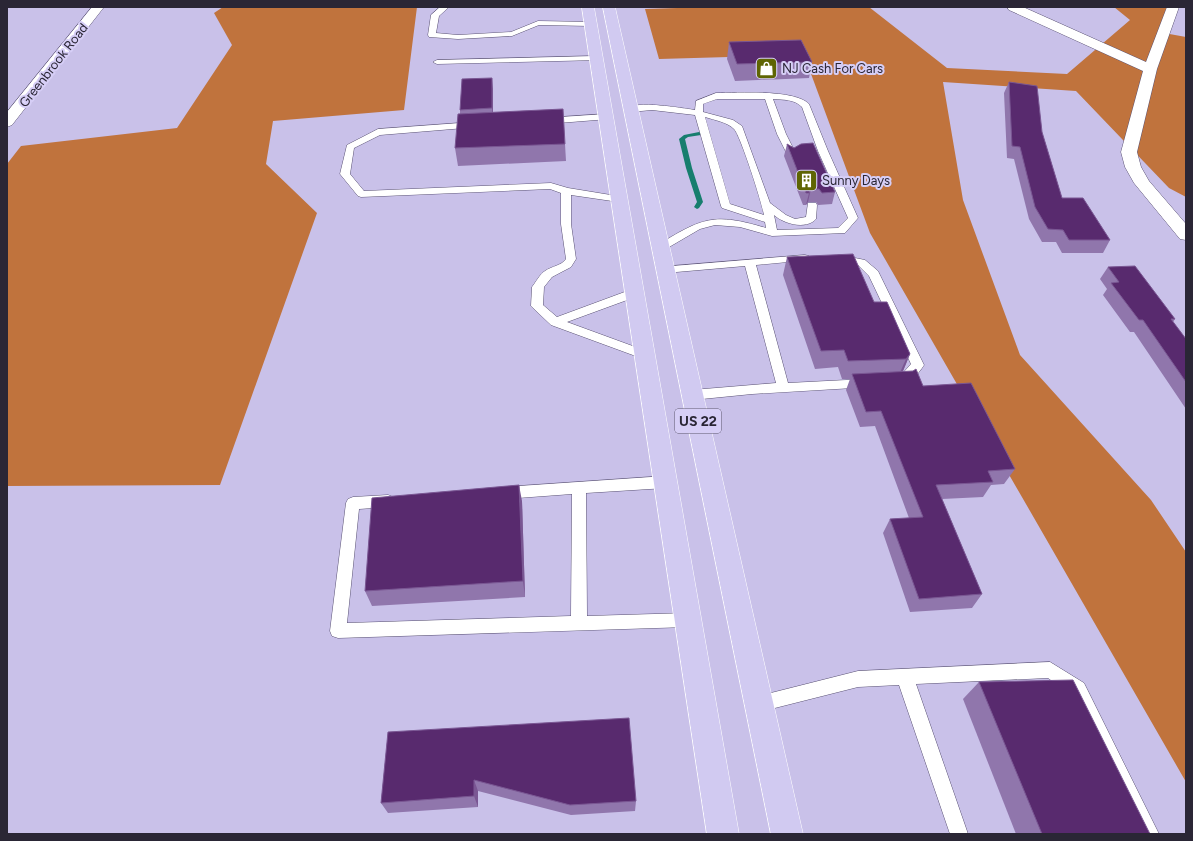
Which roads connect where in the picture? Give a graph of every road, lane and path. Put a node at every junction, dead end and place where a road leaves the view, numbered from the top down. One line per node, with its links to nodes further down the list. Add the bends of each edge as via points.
1 (98, 7): 15 (street, Greenbrook Road)
2 (445, 7): 6 (lane, via 435,15 432,35 458,37 512,34 538,23)
3 (609, 7): 11 (highway, US 22)
4 (1013, 7): 9 (street)
5 (1173, 7): 9 (street)
6 (589, 15): 7 (highway, US 22)
7 (596, 58): 8 (lane); 13 (highway, US 22)
8 (437, 62)
9 (1150, 69): 24 (street, via 1129,152 1133,167 1142,183)
10 (768, 96): 12 (lane, via 716,96 699,103); 17 (lane, via 778,127); 23 (lane, via 786,97 801,101 806,106 853,218 841,230)
11 (630, 109): 12 (lane, via 652,107); 27 (highway, US 22)
12 (699, 113): 20 (lane, via 730,122 739,128); 22 (lane, via 726,206)
13 (606, 117): 14 (lane); 19 (highway, US 22)
14 (536, 121)
15 (7, 122)
16 (482, 125): 18 (lane, via 378,132 350,147 345,174 361,194 551,186)
17 (792, 156)
18 (566, 191): 19 (lane); 30 (lane, via 566,224 571,258 567,265 548,274 538,287 537,306)
19 (619, 199): 29 (highway, US 22)
20 (766, 204): 21 (lane, via 782,217 794,222 811,219); 22 (lane)
21 (812, 205)
22 (770, 220): 23 (lane)
23 (772, 233): 27 (lane, via 751,226 723,222 706,223)
24 (1186, 235)
25 (830, 255): 32 (lane, via 861,262 874,274 918,365 902,382)
26 (816, 257): 28 (lane)
27 (663, 259): 28 (lane); 33 (highway, US 22)
28 (750, 263): 32 (lane)
29 (634, 293): 30 (lane); 31 (highway, US 22)
30 (555, 322): 31 (lane)
31 (645, 355): 34 (highway, US 22)
32 (783, 388): 33 (lane)
33 (692, 395): 41 (highway, US 22)
34 (666, 482): 35 (lane); 38 (highway, US 22)
35 (579, 488): 36 (lane); 39 (lane)
36 (493, 494)
37 (400, 500): 39 (lane, via 353,503 338,631)
38 (688, 620): 39 (lane); 42 (highway, US 22)
39 (579, 623)
40 (905, 677): 41 (lane, via 858,679); 44 (lane); 45 (lane, via 1050,670 1078,689)
41 (759, 704): 43 (highway, US 22)
42 (719, 831)
43 (787, 834)
44 (959, 834)
45 (1150, 834)

